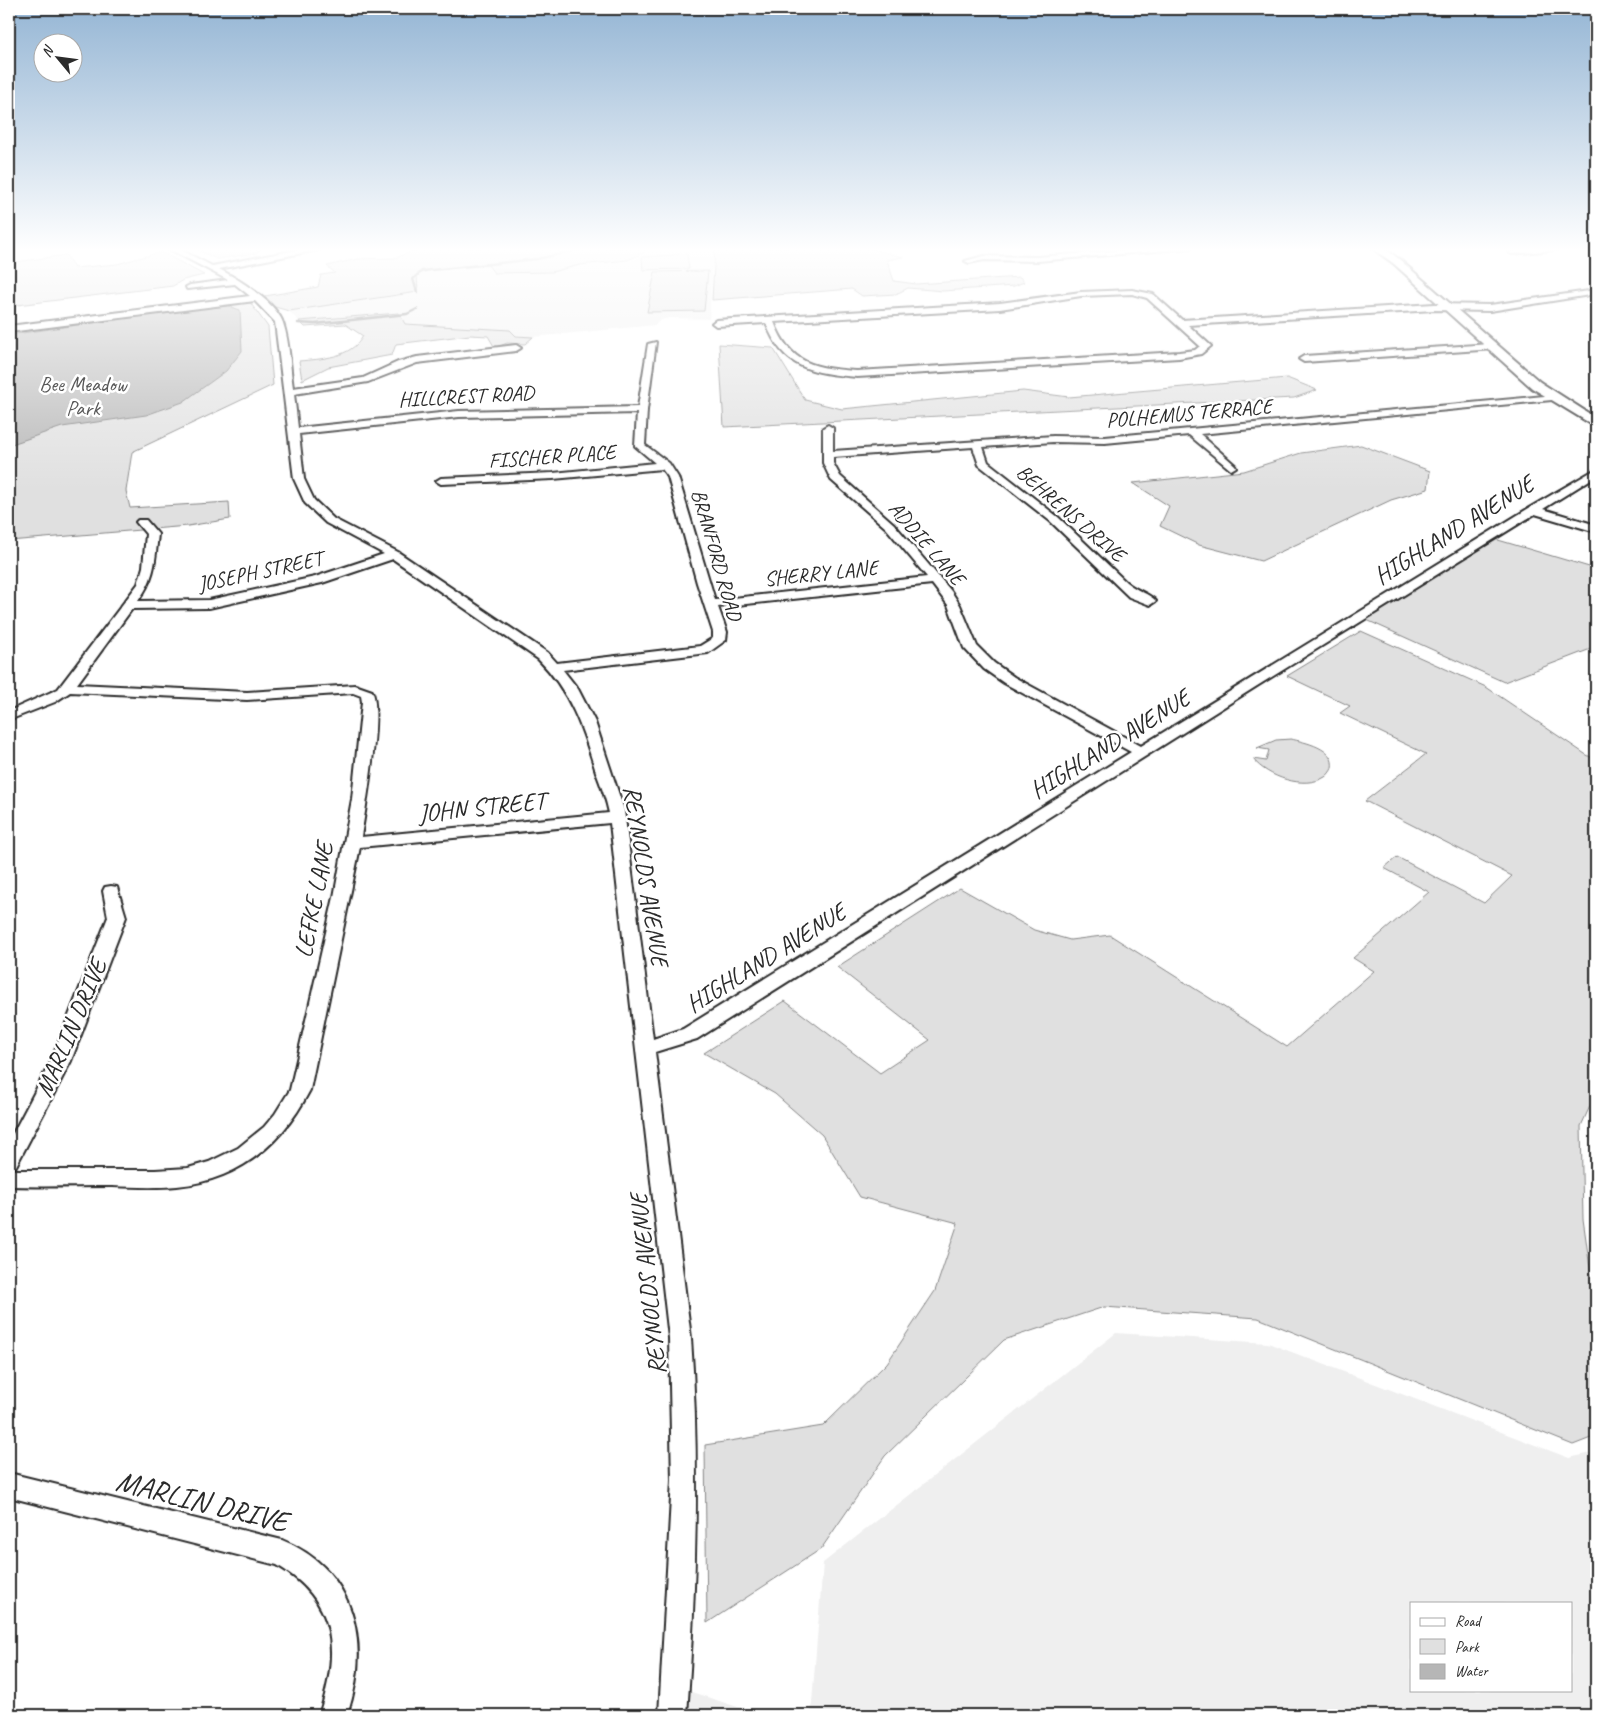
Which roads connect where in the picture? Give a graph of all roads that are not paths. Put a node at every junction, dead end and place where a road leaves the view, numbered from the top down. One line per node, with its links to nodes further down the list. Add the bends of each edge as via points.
1 (279, 328): 9 (street, REYNOLDS AVENUE)
2 (772, 328): 3 (street, via 780,345 795,360 818,369 857,374 1179,355 1204,349 1204,343)
3 (1188, 328)
4 (1471, 328): 6 (main road)
5 (653, 344): 11 (street)
6 (1492, 347): 8 (street); 10 (main road)
7 (516, 348): 9 (street, via 418,360 360,381)
8 (1304, 359)
9 (289, 392): 14 (street, REYNOLDS AVENUE)
10 (1552, 397): 12 (main road); 15 (street, POLHEMUS TERRACE)
11 (642, 410): 14 (street, HILLCREST ROAD, via 459,414); 18 (street, via 640,446)
12 (1596, 423)
13 (828, 428): 17 (street, ADDIE LANE)
14 (294, 431): 25 (street, REYNOLDS AVENUE, via 299,479 309,501 330,521)
15 (1192, 432): 16 (street, POLHEMUS TERRACE, via 1105,440 1053,439); 19 (street)
16 (977, 444): 17 (street, POLHEMUS TERRACE); 27 (street, BEHRENS DRIVE, via 983,463 1054,519 1127,589)
17 (829, 454): 26 (street, ADDIE LANE, via 828,463 835,478 890,526)
18 (665, 465): 21 (street, FISCHER PLACE, via 543,478); 28 (street, BRANFORD ROAD, via 673,477)
19 (1231, 467)
20 (1596, 472): 22 (street, HIGHLAND AVENUE)
21 (441, 481)
22 (1533, 510): 24 (street); 33 (street, HIGHLAND AVENUE)
23 (142, 522): 29 (street, via 152,534 149,567 144,584)
24 (1596, 529)
25 (394, 555): 29 (street, JOSEPH STREET, via 318,580 209,604); 30 (street, REYNOLDS AVENUE, via 520,638)
26 (936, 580): 28 (street, SHERRY LANE); 33 (street, ADDIE LANE, via 954,605 971,648 989,666)
27 (1150, 601)
28 (710, 604): 30 (street, BRANFORD ROAD, via 720,632 719,640 710,648)
29 (131, 605): 31 (street)
30 (554, 667): 34 (street, REYNOLDS AVENUE, via 571,689 588,722)
31 (66, 688): 32 (street, via 50,699); 35 (street, LEFKE LANE, via 247,696 346,688 362,691 369,702 366,756)
32 (9, 716)
33 (1142, 752): 37 (street, HIGHLAND AVENUE, via 690,1034)
34 (617, 817): 35 (street, JOHN STREET); 37 (street, REYNOLDS AVENUE)
35 (351, 843): 39 (street, LEFKE LANE, via 300,1090 277,1127 236,1159 198,1174 171,1178)
36 (111, 891): 38 (street, MARLIN DRIVE, via 117,917 61,1061)
37 (646, 1048): 42 (street, REYNOLDS AVENUE, via 685,1404 684,1534)
38 (9, 1160)
39 (9, 1178)
40 (9, 1485): 41 (street, MARLIN DRIVE, via 282,1553 295,1559 327,1588 340,1615 345,1658 343,1684)
41 (333, 1715)
42 (674, 1715)

